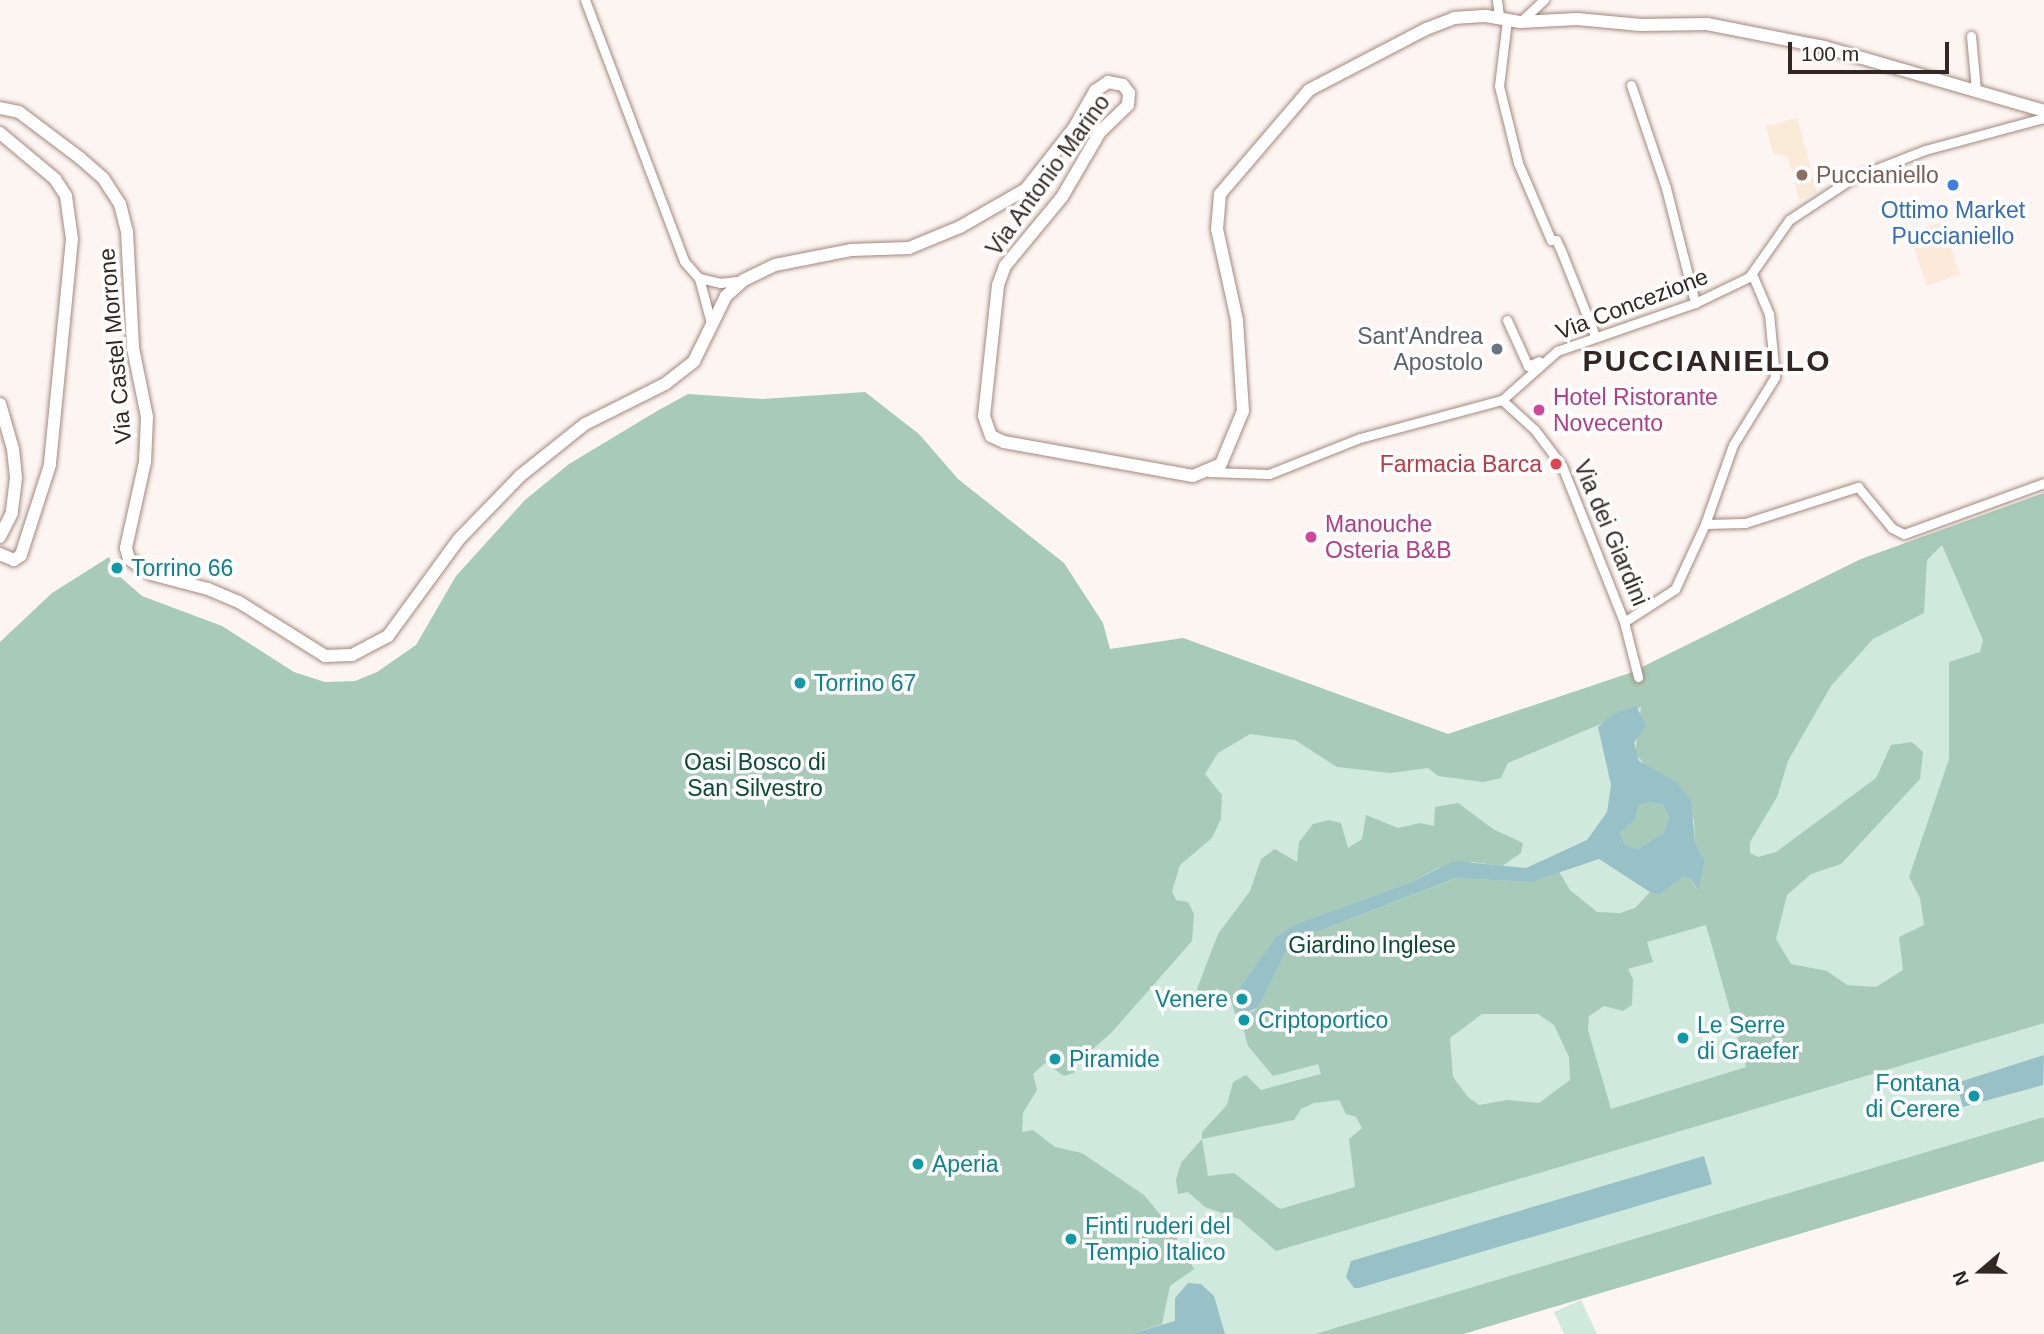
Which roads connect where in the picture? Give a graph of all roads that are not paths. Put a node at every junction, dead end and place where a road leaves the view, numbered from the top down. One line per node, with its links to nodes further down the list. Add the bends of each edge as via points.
1 (585, 0): 13 (street, via 684,261)
2 (1497, 0): 4 (street)
3 (1544, 0): 4 (street)
4 (1509, 20): 7 (street, via 1717,26 1793,39); 18 (street, via 1499,86 1518,163 1551,240 1556,240 1562,253); 22 (street, via 1454,18 1317,85 1220,194 1217,229 1245,382 1243,411 1234,436 1221,464)
5 (1971, 36): 7 (street)
6 (1632, 85): 15 (street, via 1666,188)
7 (1976, 90): 9 (street)
8 (0, 108): 17 (street, Via Castel Morrone, via 19,112 80,158 103,178 120,205 127,232 133,348 147,417 145,462 126,548 129,559 151,574 208,589 239,603 326,656 352,655 388,636 459,539 511,485 585,424 665,383 694,361)
9 (2044, 111)
10 (2044, 118): 12 (street, Via Concezione, via 1925,150 1851,179 1790,220)
11 (0, 133): 26 (street, Via Castel Morrone, via 55,178 66,196 72,239 50,466 20,555 14,559)
12 (1752, 274): 15 (street, Via Concezione); 24 (street, Via dei Giardini, via 1769,314 1775,377 1733,445)
13 (699, 278): 14 (street, via 720,283); 17 (street, via 707,296)
14 (744, 280): 17 (street, Via Antonio Marino, via 726,296); 22 (street, Via Antonio Marino, via 775,265 825,255 909,248 960,227 1026,189 1074,128 1095,91 1108,82 1123,85 1129,93 1128,105 1100,132 1062,197 1004,267 998,285 984,416 991,436 1004,442 1153,471 1193,476)
15 (1695, 303): 18 (street, Via Concezione)
16 (1507, 320): 19 (street, via 1528,366)
17 (711, 330)
18 (1595, 336): 19 (street, Via Concezione)
19 (1547, 358): 20 (street, Via Concezione)
20 (1502, 400): 22 (street, Via Concezione, via 1360,438 1269,474); 27 (street, Via dei Giardini, via 1535,430 1562,466)
21 (0, 404): 25 (street, via 16,478 12,513)
22 (1209, 472)
23 (2044, 483): 24 (street, via 1904,534 1892,528 1858,486 1745,523)
24 (1705, 524): 27 (street, Via dei Giardini, via 1675,589)
25 (0, 537)
26 (0, 554)
27 (1624, 622): 28 (street)
28 (1638, 677)

